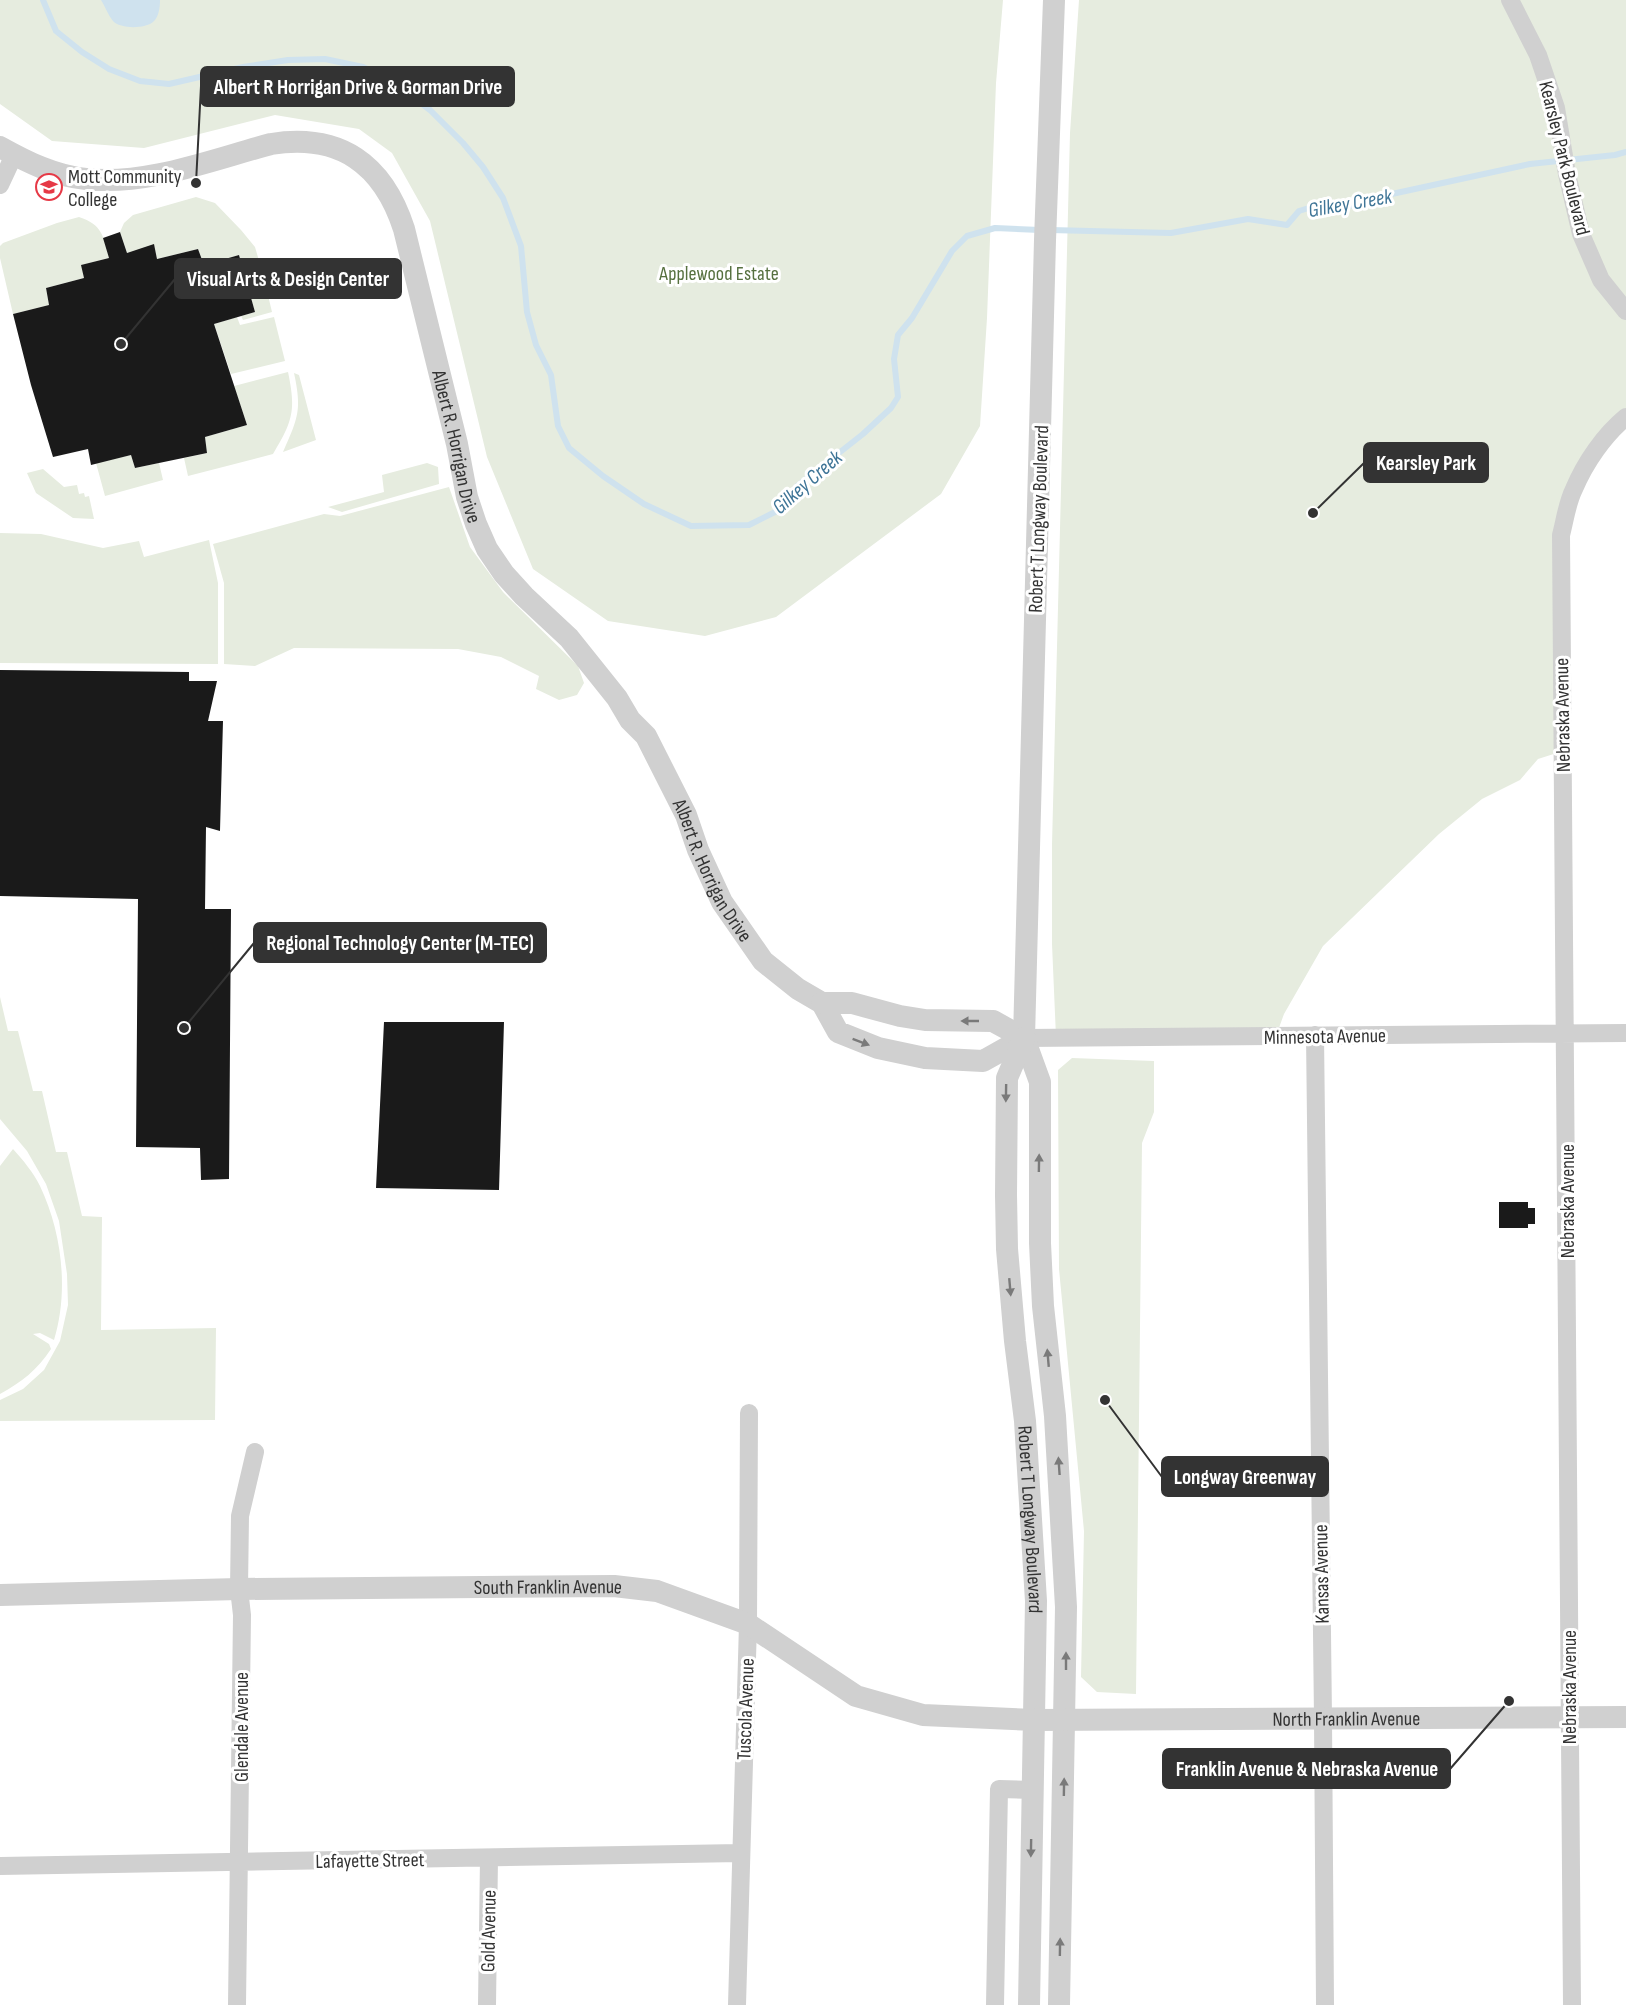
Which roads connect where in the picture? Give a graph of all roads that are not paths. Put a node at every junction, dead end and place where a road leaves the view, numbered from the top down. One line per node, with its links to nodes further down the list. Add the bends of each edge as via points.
1 (1054, 0): 12 (street, Robert T Longway Boulevard)
2 (1510, 0): 5 (street, Kearsley Park Boulevard, via 1538,54 1556,108 1581,234 1601,280)
3 (7, 151): 4 (street); 8 (street, Albert R. Horrigan Drive, via 63,175 131,179 271,144 308,141 341,150 374,174 397,207 404,229 467,497 487,549 524,596 569,638 646,736 686,815 718,895 748,942 763,961)
4 (0, 185)
5 (1626, 311)
6 (1626, 407): 7 (street, Nebraska Avenue)
7 (1621, 421): 10 (street, Nebraska Avenue, via 1593,454 1573,490 1561,535)
8 (822, 1003): 12 (street, one-way to 8, via 993,1021 925,1020 852,1003); 12 (street, one-way to 12, via 838,1032 878,1048 925,1058 983,1061)
9 (1626, 1033): 10 (street, Minnesota Avenue)
10 (1566, 1034): 11 (street, Minnesota Avenue); 18 (street, Nebraska Avenue)
11 (1314, 1035): 12 (street, Minnesota Avenue); 21 (street, Kansas Avenue)
12 (1024, 1038): 20 (street, Robert T Longway Boulevard, one-way to 12, via 1063,1525 1040,1243 1040,1082); 22 (street, Robert T Longway Boulevard, one-way to 22, via 1007,1078 1006,1205 1033,1521)
13 (749, 1413): 17 (street, Tuscola Avenue)
14 (255, 1452): 15 (street, Glendale Avenue, via 240,1516)
15 (239, 1589): 16 (street, South Franklin Avenue); 17 (street, South Franklin Avenue, via 614,1586 657,1591); 26 (street, Glendale Avenue)
16 (0, 1595)
17 (748, 1624): 22 (street, South Franklin Avenue, via 856,1696 923,1715); 24 (street, Tuscola Avenue)
18 (1569, 1717): 19 (street, North Franklin Avenue); 21 (street, North Franklin Avenue); 35 (street, Nebraska Avenue)
19 (1626, 1717)
20 (1065, 1719): 21 (street, North Franklin Avenue); 22 (street, South Franklin Avenue); 33 (street, Robert T Longway Boulevard, one-way to 20)
21 (1323, 1719): 34 (street, Kansas Avenue)
22 (1035, 1720): 23 (street, Robert T Longway Boulevard)
23 (1032, 1790): 31 (street, via 999,1789); 32 (street, Robert T Longway Boulevard, one-way to 32)
24 (740, 1853): 25 (street, Lafayette Street); 30 (street, Tuscola Avenue)
25 (489, 1858): 26 (street, Lafayette Street); 29 (street, Gold Avenue)
26 (240, 1862): 27 (street, Lafayette Street); 28 (street, Glendale Avenue)
27 (0, 1866)
28 (237, 2005)
29 (486, 2005)
30 (737, 2005)
31 (995, 2005)
32 (1029, 2005)
33 (1059, 2005)
34 (1324, 2005)
35 (1572, 2005)

